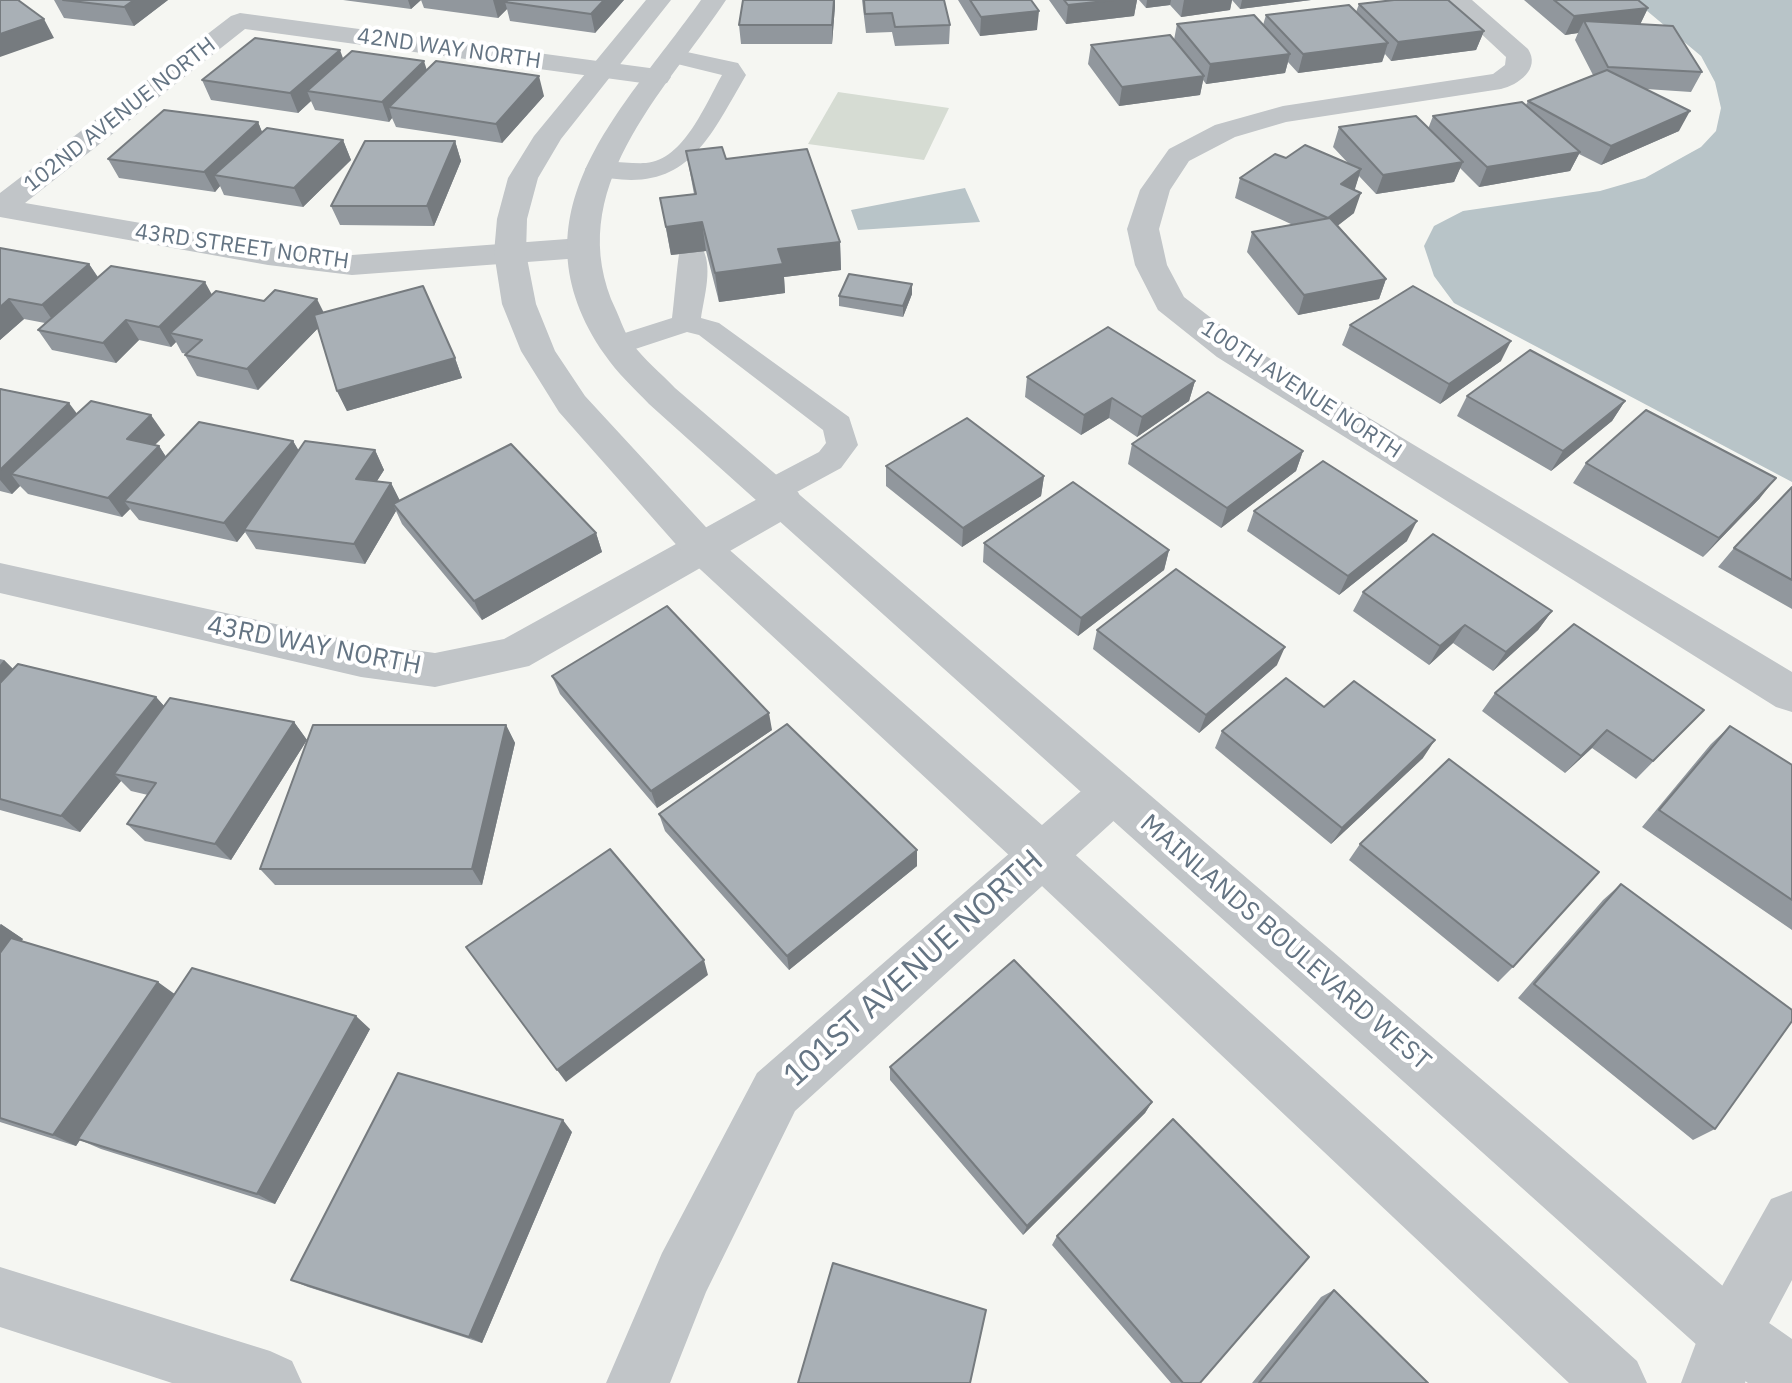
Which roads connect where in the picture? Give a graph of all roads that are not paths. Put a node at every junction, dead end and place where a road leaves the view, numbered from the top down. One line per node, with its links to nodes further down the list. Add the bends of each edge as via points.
1 (659, 0): 6 (street)
2 (714, 0): 5 (street, MAINLANDS BOULEVARD WEST)
3 (1457, 0): 17 (street, 100TH AVENUE NORTH, via 1519,55 1518,68 1501,81 1283,114 1225,131 1179,155 1155,190 1143,229 1151,265 1170,303 1229,349)
4 (240, 21): 6 (street, 42ND WAY NORTH); 8 (street, 102ND AVENUE NORTH)
5 (665, 66): 6 (street, 42ND WAY NORTH); 7 (street, MAINLANDS BOULEVARD WEST); 7 (lane, via 719,63 734,75 661,177)
6 (601, 70): 11 (street, via 548,136 523,178)
7 (598, 169): 9 (street, MAINLANDS BOULEVARD WEST, via 587,196)
8 (0, 208): 11 (street, 43RD STREET NORTH, via 352,265)
9 (581, 248): 11 (street, 43RD STREET NORTH); 13 (street, MAINLANDS BOULEVARD WEST, via 590,296)
10 (691, 252): 12 (lane)
11 (510, 253): 15 (street, via 519,304 555,378 572,404)
12 (686, 323): 13 (lane); 14 (lane, via 709,329 838,425 842,445 830,460)
13 (617, 346): 14 (street, MAINLANDS BOULEVARD WEST, via 662,396)
14 (778, 497): 15 (street, 43RD WAY NORTH); 18 (street, MAINLANDS BOULEVARD WEST)
15 (702, 548): 16 (street, 43RD WAY NORTH, via 514,654 435,670 361,660); 19 (street)
16 (0, 578)
17 (1792, 694)
18 (1113, 792): 19 (street, 101ST AVENUE NORTH); 22 (street, MAINLANDS BOULEVARD WEST)
19 (1042, 855): 25 (street, 101ST AVENUE NORTH, via 776,1092 683,1274); 26 (street)
20 (1792, 1220): 22 (street)
21 (0, 1297): 24 (street)
22 (1722, 1358): 23 (street, MAINLANDS BOULEVARD WEST)
23 (1792, 1376)
24 (270, 1383)
25 (638, 1383)
26 (1615, 1383)

